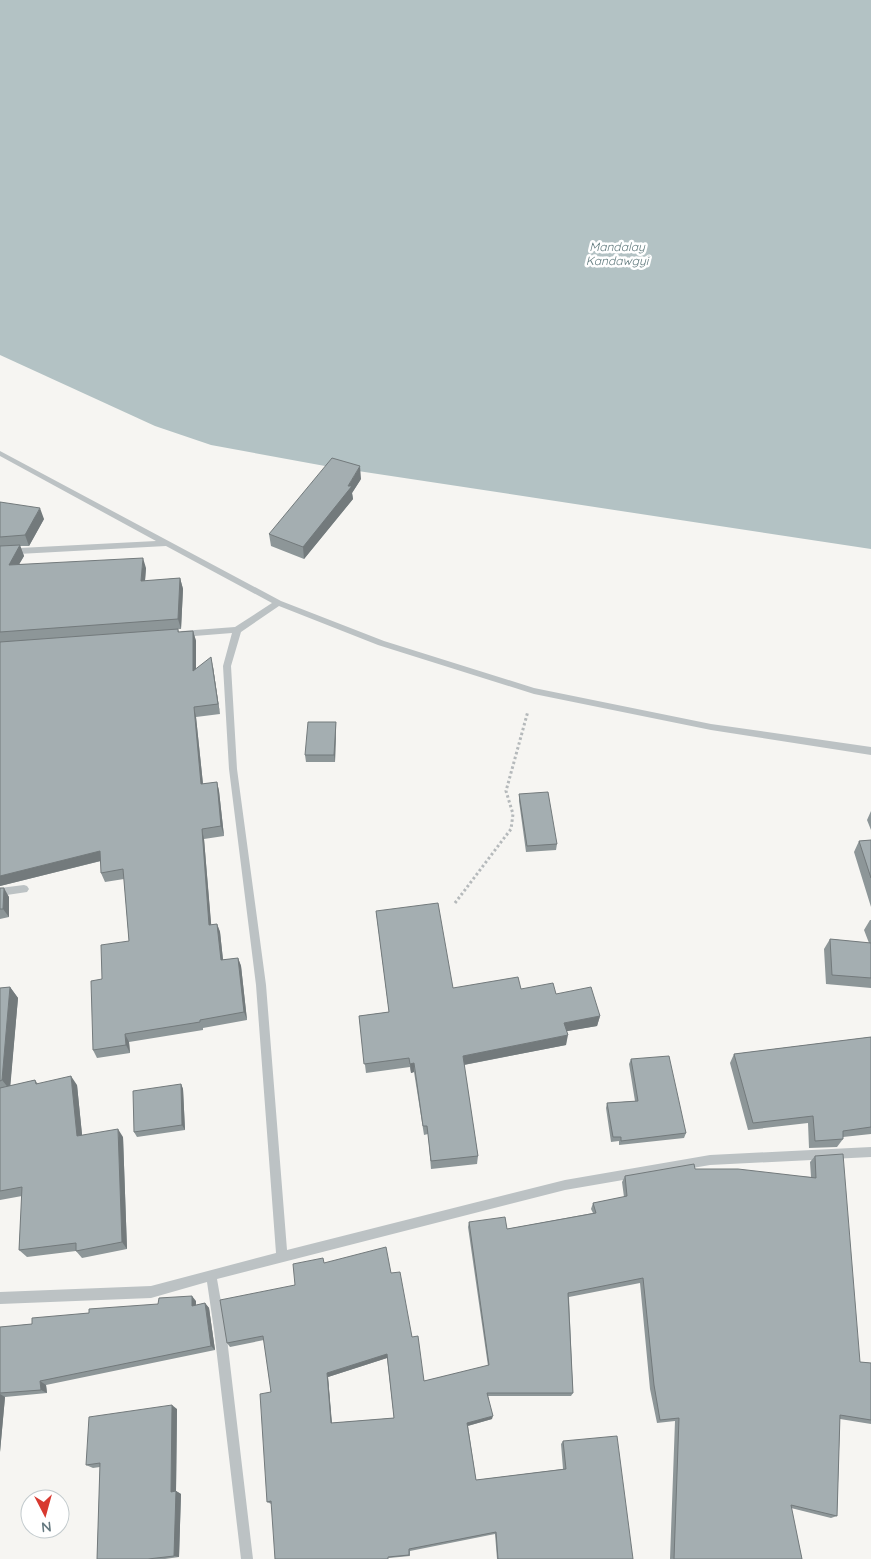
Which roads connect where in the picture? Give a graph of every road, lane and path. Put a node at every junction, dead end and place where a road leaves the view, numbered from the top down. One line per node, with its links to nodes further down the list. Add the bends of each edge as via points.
1 (0, 453): 2 (street)
2 (167, 543): 3 (street); 4 (street)
3 (0, 552)
4 (278, 603): 5 (street); 7 (street, via 381,643)
5 (236, 630): 6 (street); 13 (street, via 227,666 233,769 261,985)
6 (177, 635)
7 (534, 691): 8 (street, via 711,727); 11 (path, via 506,791 513,814 511,829)
8 (871, 751)
9 (24, 889): 10 (street)
10 (0, 892)
11 (455, 903)
12 (871, 1152): 13 (street, via 710,1160 566,1185)
13 (282, 1257): 14 (street)
14 (211, 1275): 15 (street, via 151,1292); 16 (street)
15 (0, 1298)
16 (247, 1559)

